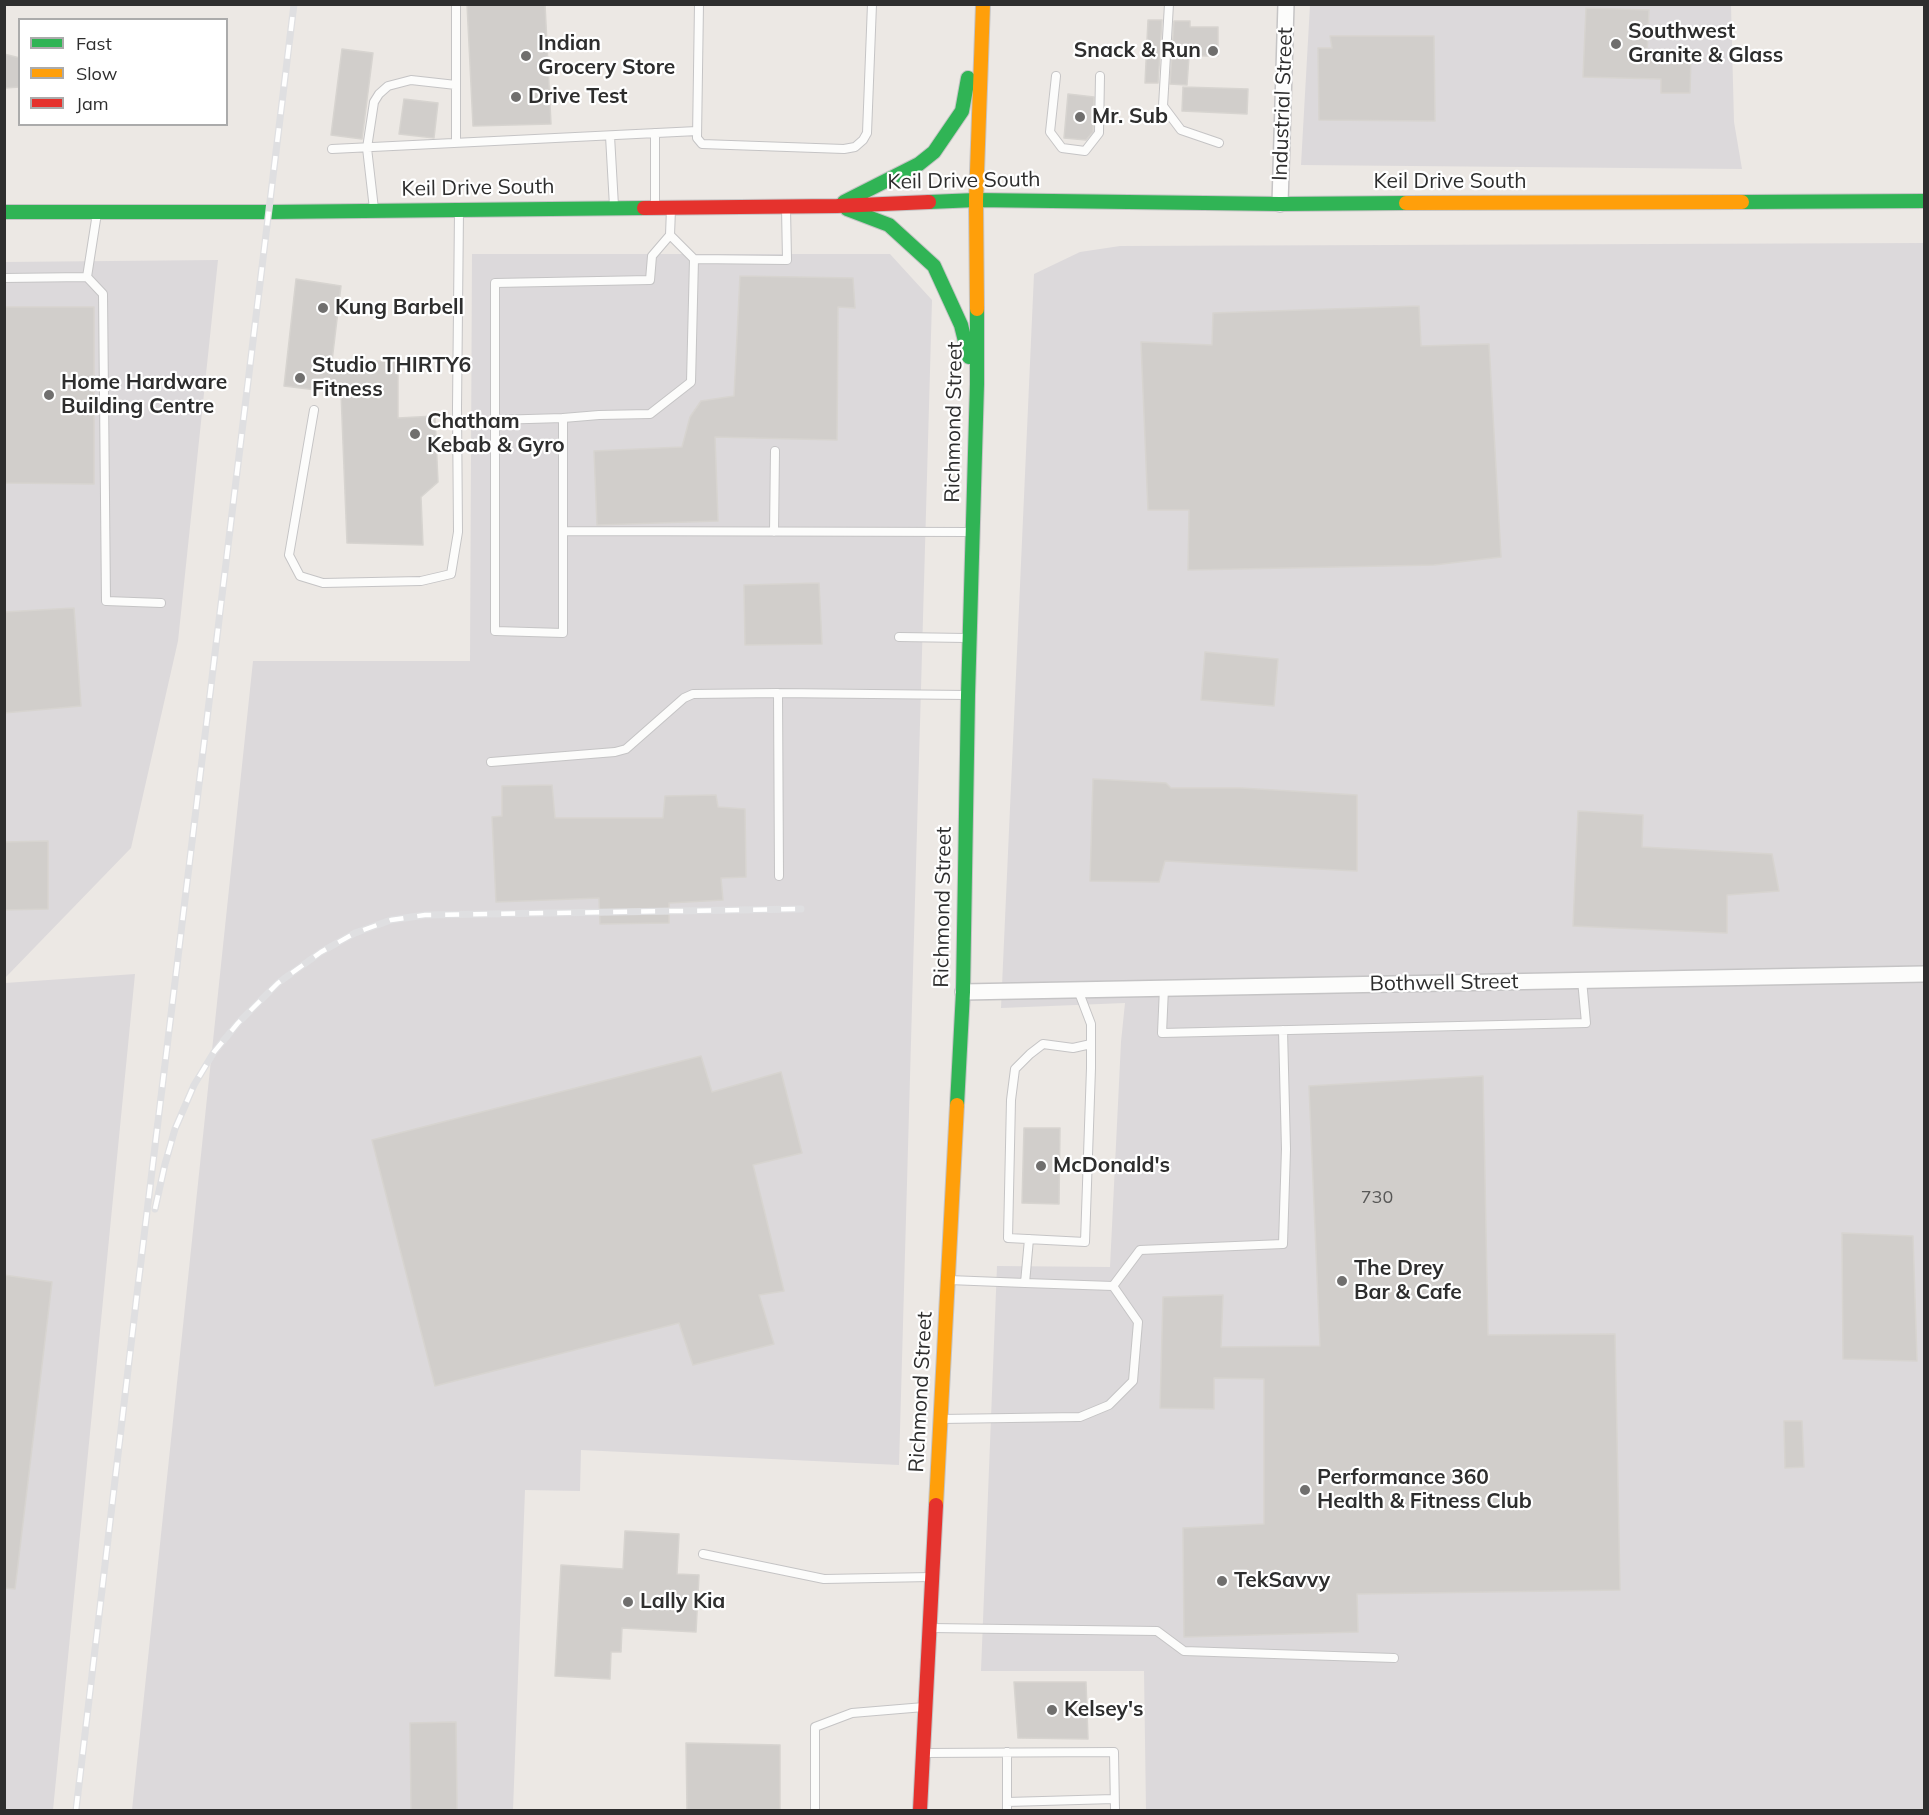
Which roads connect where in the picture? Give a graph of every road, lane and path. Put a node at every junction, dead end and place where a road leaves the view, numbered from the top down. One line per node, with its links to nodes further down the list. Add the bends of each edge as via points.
1 (456, 4): 10 (lane)
2 (699, 4): 11 (lane)
3 (872, 4): 11 (lane, via 867,133 855,147 712,146 702,144)
4 (983, 4): 7 (main road, Richmond Street)
5 (1169, 4): 15 (lane, via 1164,106 1181,130)
6 (1286, 4): 20 (street, Industrial Street)
7 (981, 25): 18 (main road, Richmond Street); 22 (main road, via 962,111 934,152 919,164)
8 (1056, 76): 9 (lane, via 1050,132 1062,148 1085,151 1099,133)
9 (1101, 76)
10 (456, 85): 14 (lane); 16 (lane, via 411,80 388,86 374,102)
11 (697, 131): 12 (lane)
12 (655, 133): 13 (lane); 23 (lane)
13 (610, 136): 14 (lane); 25 (lane)
14 (456, 143): 16 (lane)
15 (1220, 143)
16 (367, 148): 17 (lane); 26 (lane)
17 (332, 149)
18 (976, 200): 20 (main road, Keil Drive South); 22 (main road, Keil Drive South); 34 (main road, Richmond Street)
19 (1924, 201): 20 (main road, Keil Drive South)
20 (1280, 204)
21 (786, 206): 22 (main road, Keil Drive South); 24 (main road, Keil Drive South); 31 (lane, via 787,260)
22 (837, 206): 34 (main road, via 889,225 934,266 961,325)
23 (655, 207): 24 (main road, Keil Drive South); 25 (main road, Keil Drive South)
24 (671, 207): 30 (lane)
25 (614, 208): 27 (main road, Keil Drive South)
26 (374, 210): 27 (main road, Keil Drive South); 29 (main road, Keil Drive South)
27 (459, 210): 35 (lane, via 458,531 451,574 421,581 323,583 300,576 289,555)
28 (4, 212): 29 (main road, Keil Drive South)
29 (97, 212): 32 (lane)
30 (670, 235): 31 (lane); 37 (lane, via 652,256 650,280 495,283)
31 (694, 258): 36 (lane, via 691,382 650,414)
32 (87, 277): 33 (lane); 42 (lane, via 103,294 106,601)
33 (4, 278)
34 (977, 384): 41 (main road, Richmond Street)
35 (314, 410)
36 (563, 418): 37 (lane); 39 (lane)
37 (494, 420): 39 (lane, via 495,631 563,633)
38 (775, 451): 40 (lane)
39 (563, 531): 40 (lane)
40 (774, 532): 41 (lane)
41 (973, 532): 44 (main road, Richmond Street)
42 (161, 603)
43 (899, 636): 44 (lane)
44 (970, 638): 46 (main road, Richmond Street)
45 (778, 693): 46 (lane); 47 (lane, via 693,694 626,749 615,752); 48 (lane)
46 (968, 695): 53 (main road, Richmond Street)
47 (491, 762)
48 (779, 876)
49 (1924, 974): 50 (street, Bothwell Street)
50 (1582, 980): 51 (street, Bothwell Street); 54 (lane, via 1586,1023)
51 (1164, 988): 52 (street, Bothwell Street); 54 (lane, via 1162,1033)
52 (1078, 990): 53 (street, Bothwell Street); 55 (lane, via 1091,1024)
53 (963, 992): 57 (main road, Richmond Street)
54 (1282, 1030): 59 (lane, via 1286,1149 1283,1244 1140,1250)
55 (1091, 1044): 56 (lane, via 1085,1242); 56 (lane, via 1073,1048 1043,1044 1015,1069 1008,1238)
56 (1029, 1239): 58 (lane)
57 (948, 1280): 58 (lane); 60 (main road, Richmond Street)
58 (1026, 1282): 59 (lane)
59 (1113, 1286): 60 (lane, via 1138,1322 1133,1381 1109,1404 1080,1417)
60 (940, 1419): 62 (main road, Richmond Street)
61 (703, 1554): 62 (lane, via 824,1579)
62 (932, 1577): 63 (main road, Richmond Street)
63 (929, 1628): 64 (lane, via 1157,1631 1184,1651); 65 (main road, Richmond Street)
64 (1394, 1658)
65 (925, 1707): 67 (main road, Richmond Street); 70 (lane, via 852,1713 815,1727)
66 (1007, 1752): 67 (lane); 68 (lane, via 1114,1752); 69 (lane)
67 (923, 1753): 71 (main road, Richmond Street)
68 (1114, 1799): 69 (lane); 72 (lane)
69 (1007, 1806)
70 (815, 1810)
71 (920, 1810)
72 (1114, 1810)

